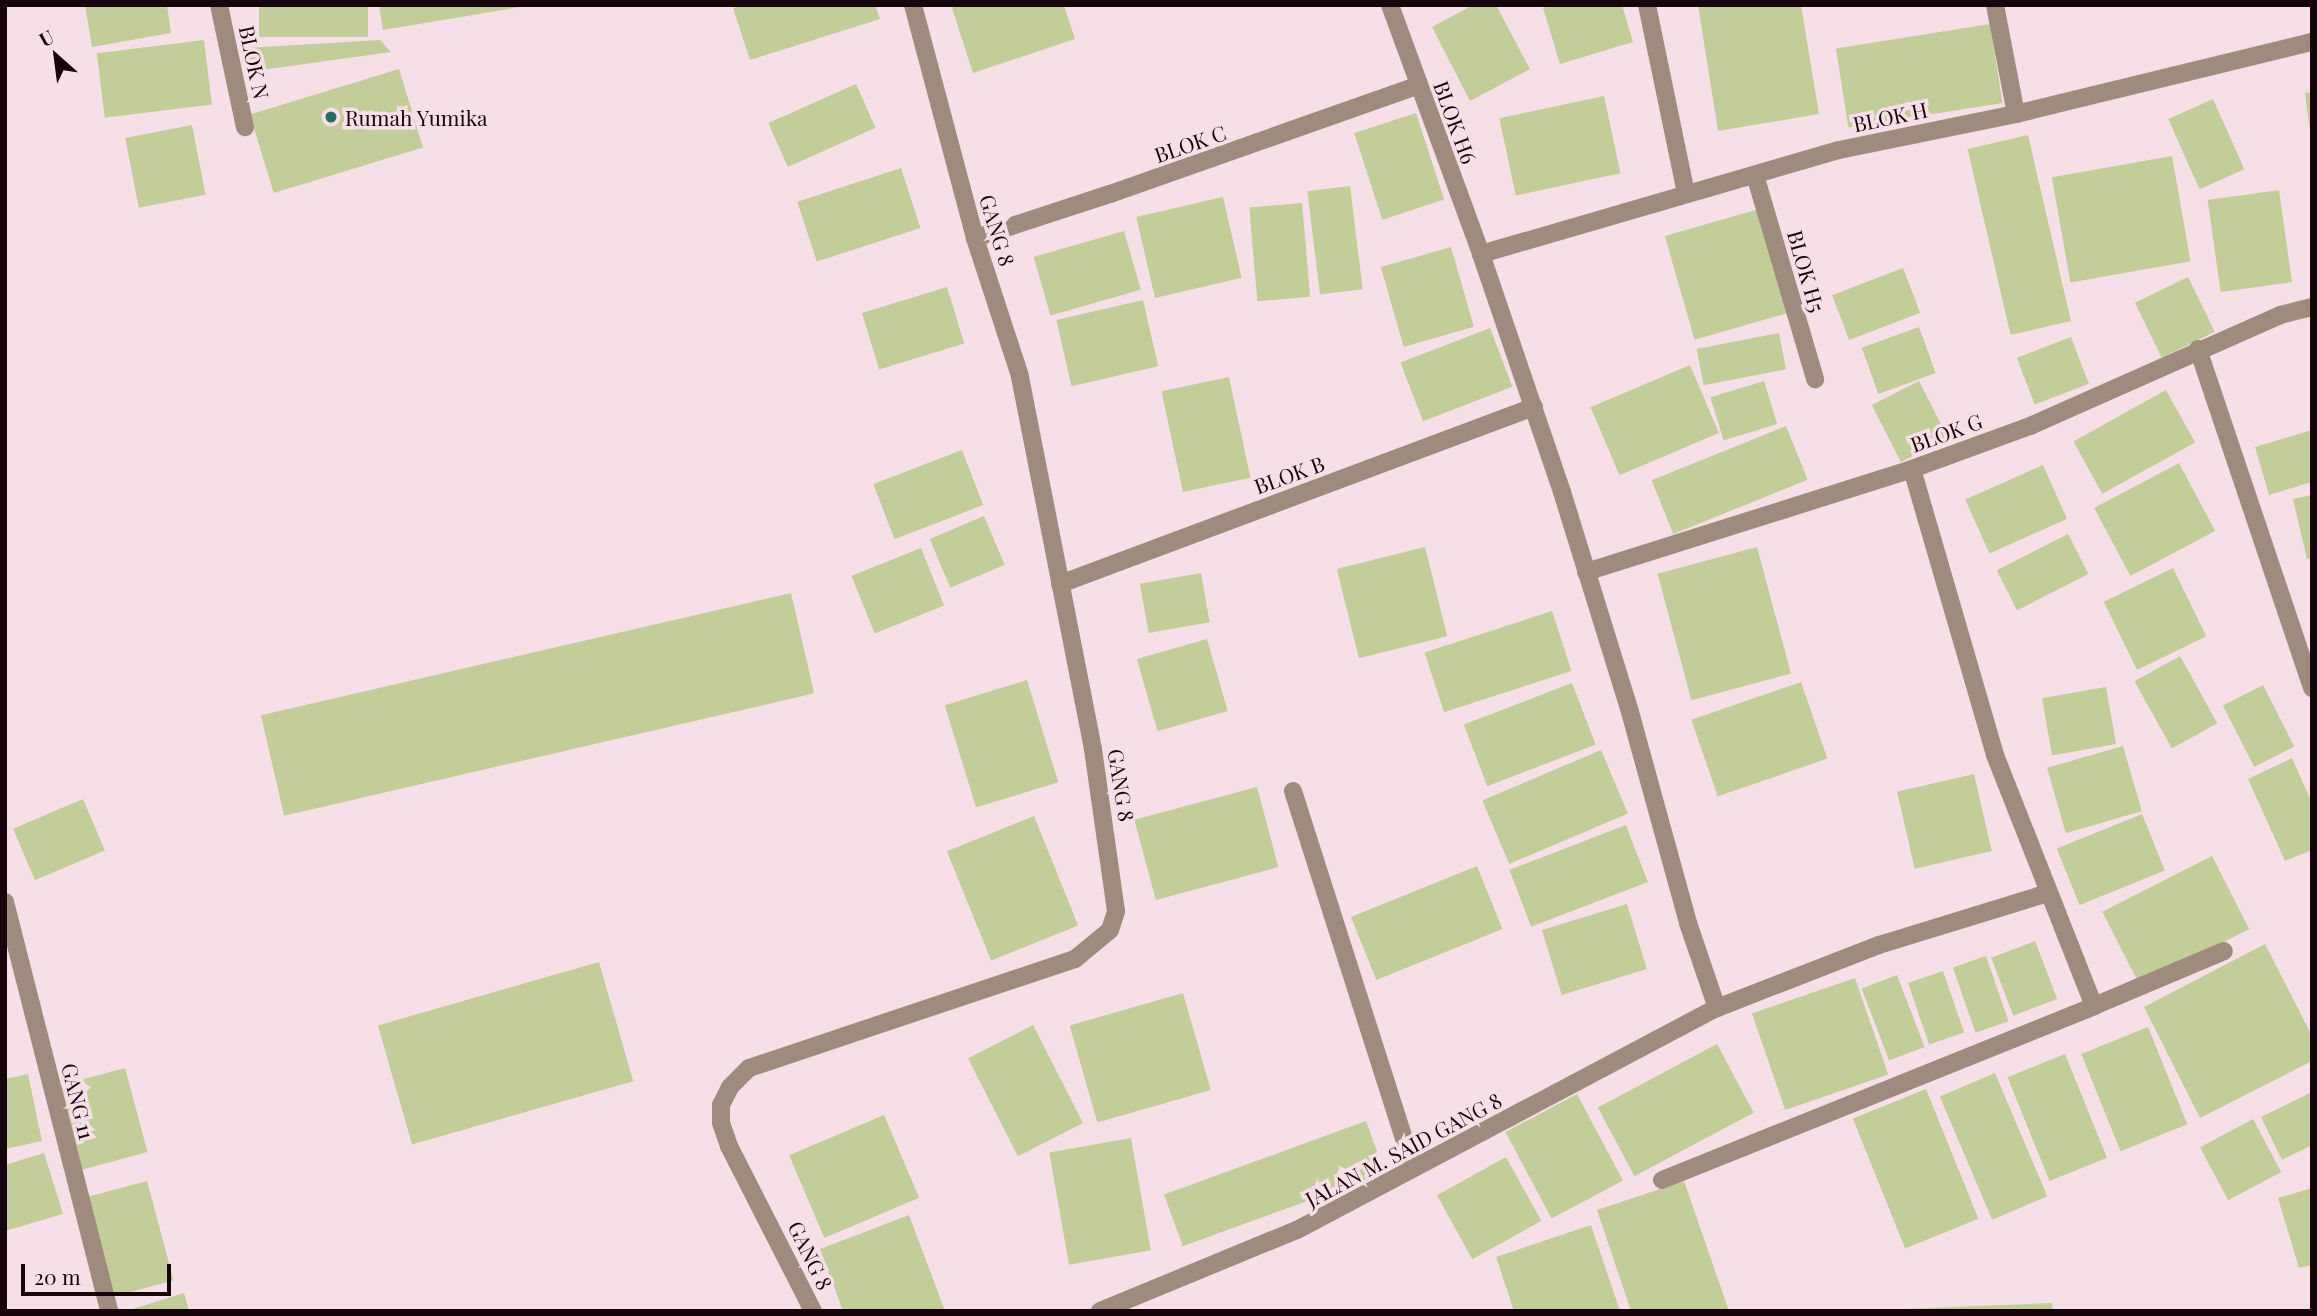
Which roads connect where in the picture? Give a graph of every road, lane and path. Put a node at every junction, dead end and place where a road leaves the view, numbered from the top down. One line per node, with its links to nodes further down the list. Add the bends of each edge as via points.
1 (219, 5): 9 (street, BLOK N)
2 (913, 5): 12 (street, GANG 8)
3 (1390, 5): 7 (street, BLOK H6)
4 (1647, 5): 11 (street)
5 (1995, 5): 8 (street)
6 (2312, 42): 8 (street, BLOK H)
7 (1419, 85): 12 (street, BLOK C); 13 (street, BLOK H6)
8 (2016, 114): 10 (street, BLOK H, via 1839,150)
9 (245, 127)
10 (1755, 175): 11 (street, BLOK H); 16 (street, BLOK H5)
11 (1686, 193): 13 (street, BLOK H)
12 (975, 238): 20 (street, GANG 8, via 1020,376)
13 (1481, 254): 17 (street, BLOK H6)
14 (2312, 307): 15 (street, BLOK G, via 2280,315)
15 (2198, 349): 18 (street, BLOK G, via 2030,426); 21 (street)
16 (1815, 379)
17 (1534, 407): 19 (street, BLOK H6); 20 (street, BLOK B)
18 (1912, 469): 19 (street, BLOK G); 23 (street, via 1995,755)
19 (1586, 572): 27 (street, BLOK H6)
20 (1060, 584): 31 (street, GANG 8, via 1115,887 1116,911 1110,930 1075,959 749,1068 730,1087 721,1105 729,1146)
21 (2312, 688)
22 (1293, 791): 28 (street)
23 (2048, 893): 26 (street); 27 (street, JALAN M. SAID GANG 8, via 1879,944)
24 (5, 902): 30 (street, GANG 11)
25 (2224, 951): 26 (street)
26 (2094, 1006): 29 (street)
27 (1717, 1008): 28 (street, JALAN M. SAID GANG 8)
28 (1413, 1167): 32 (street, JALAN M. SAID GANG 8, via 1297,1230)
29 (1662, 1180)
30 (109, 1311)
31 (813, 1311)
32 (1100, 1311)

